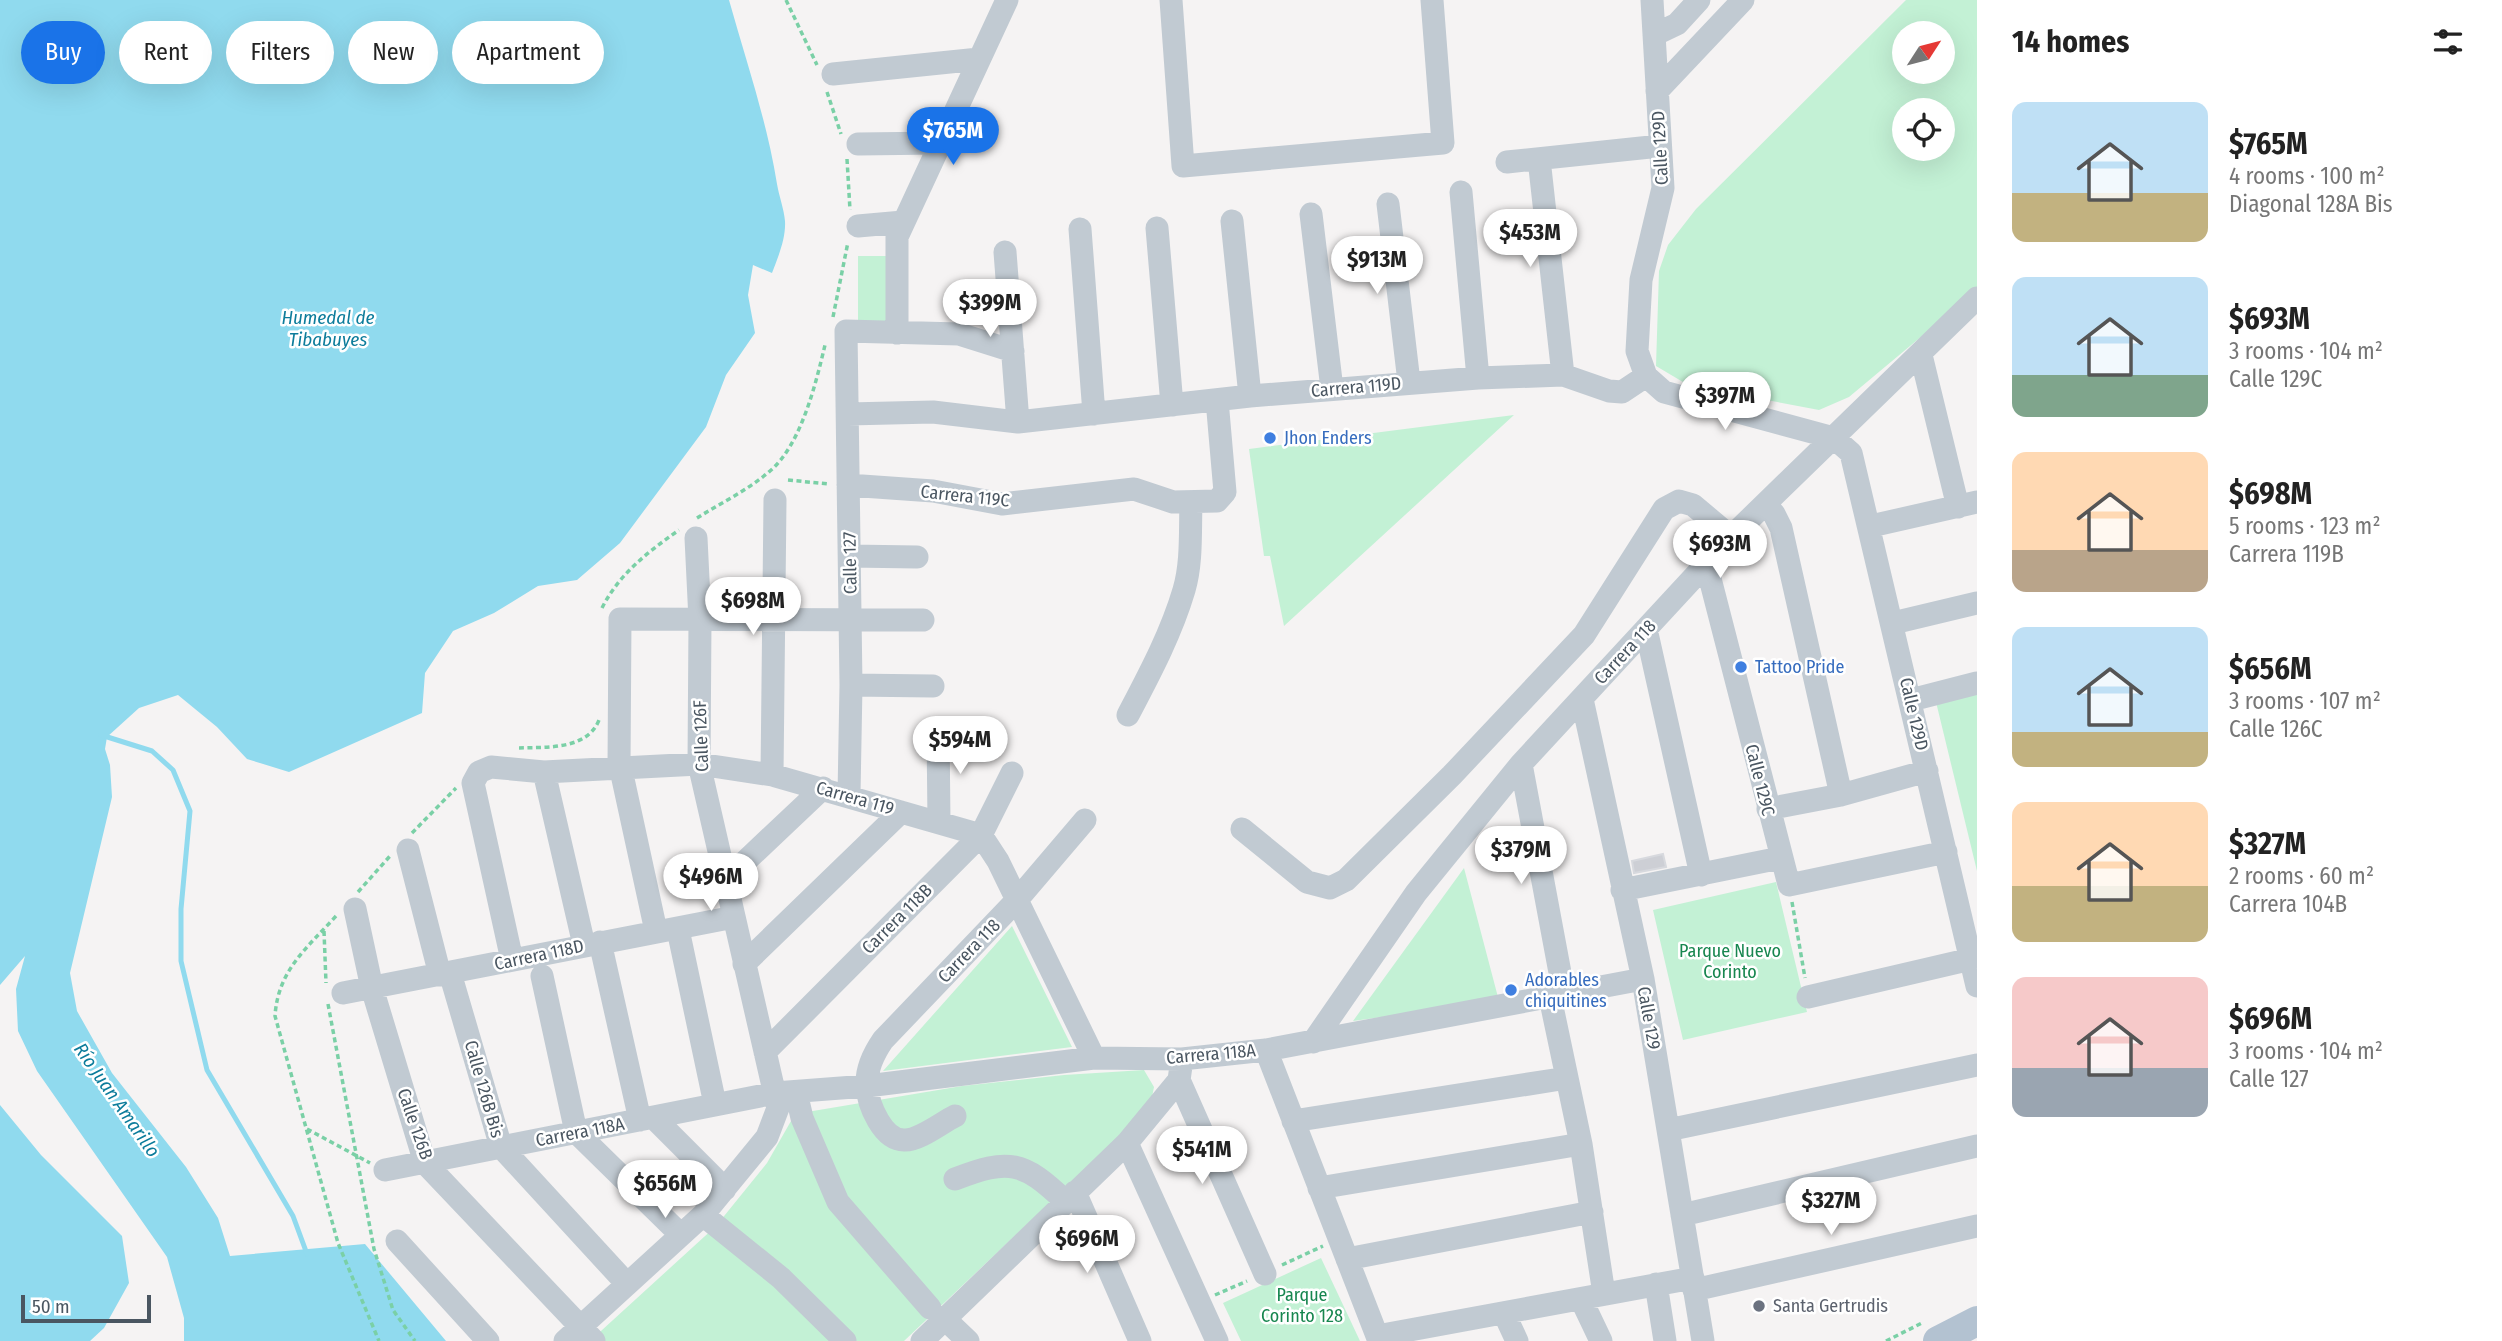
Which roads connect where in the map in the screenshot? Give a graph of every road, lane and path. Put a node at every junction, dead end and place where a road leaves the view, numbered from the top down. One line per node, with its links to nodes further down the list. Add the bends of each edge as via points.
1 (786, 0): 10 (path)
2 (1007, 0): 9 (street)
3 (1171, 0): 4 (street, via 1183,166 1443,144)
4 (1432, 0)
5 (1652, 0): 8 (street, Calle 129D)
6 (1699, 0): 8 (street, via 1677,24)
7 (1743, 0): 11 (street)
8 (1654, 35): 11 (street, Calle 129D)
9 (979, 59): 10 (street); 12 (street)
10 (825, 77): 22 (path, via 845,147)
11 (1657, 90): 14 (street, Calle 129D)
12 (940, 143): 13 (street); 21 (street)
13 (858, 144)
14 (1660, 146): 15 (street); 33 (street, Calle 129D, via 1662,197 1641,280 1637,351)
15 (1539, 159): 16 (street); 32 (street)
16 (1507, 162)
17 (1461, 192): 34 (street)
18 (1388, 204): 35 (street)
19 (1311, 214): 36 (street)
20 (1231, 221): 37 (street)
21 (903, 222): 22 (street); 28 (street, via 895,252)
22 (852, 225): 27 (path)
23 (1157, 228): 39 (street)
24 (1080, 229): 41 (street)
25 (1005, 252): 30 (street)
26 (1977, 298): 31 (street, Carrera 118)
27 (839, 325): 28 (street); 40 (street, Calle 127)
28 (897, 333): 30 (street, via 959,334)
29 (826, 344): 59 (path, via 813,394 786,453 771,470 676,531 624,574 602,608)
30 (1013, 351): 42 (street)
31 (1921, 355): 43 (street, Carrera 118); 49 (street)
32 (1563, 374): 33 (street, Carrera 119D, via 1622,392); 34 (street, Carrera 119D)
33 (1646, 376): 43 (street, via 1675,397)
34 (1478, 377): 35 (street, Carrera 119D)
35 (1409, 382): 36 (street, Carrera 119D)
36 (1332, 389): 37 (street, Carrera 119D)
37 (1250, 396): 38 (street, Carrera 119D)
38 (1217, 400): 39 (street, Carrera 119D); 47 (street, Carrera 119C, via 1225,492 1217,501)
39 (1172, 405): 41 (street, Carrera 119D)
40 (848, 414): 42 (street, Carrera 119D, via 933,412); 45 (street, Calle 127)
41 (1094, 414): 42 (street, Carrera 119D)
42 (1018, 422)
43 (1839, 441): 48 (street, Carrera 118); 50 (street, Calle 129D, via 1851,453)
44 (788, 480): 45 (path)
45 (848, 485): 47 (street, Carrera 119C, via 933,491 1002,504 1134,489); 53 (street, Calle 127)
46 (775, 500): 58 (street)
47 (1191, 503): 70 (street, via 1184,589 1161,653)
48 (1765, 504): 51 (street, Carrera 118); 83 (street, via 1781,528)
49 (1967, 505): 50 (street)
50 (1871, 527): 62 (street, Calle 129D)
51 (1731, 537): 55 (street, Carrera 118); 88 (street, via 1693,505 1679,501 1664,509 1584,635 1346,880 1329,888 1307,882)
52 (696, 538): 60 (street, Calle 126F)
53 (850, 556): 54 (street); 57 (street, Calle 127)
54 (917, 556)
55 (1706, 563): 63 (street, Carrera 118); 84 (street, Calle 129C)
56 (1977, 603): 62 (street)
57 (850, 618): 58 (street); 61 (street); 65 (street, Calle 127)
58 (775, 619): 60 (street); 80 (street)
59 (611, 620): 60 (street); 77 (street)
60 (699, 620): 73 (street, Calle 126F)
61 (923, 620)
62 (1893, 623): 68 (street, Calle 129D)
63 (1646, 629): 67 (street, Carrera 118); 94 (street)
64 (1977, 683): 68 (street)
65 (851, 685): 66 (street); 82 (street, Calle 127)
66 (933, 686)
67 (1582, 699): 74 (street, Carrera 118); 96 (street, Calle 129)
68 (1910, 699): 75 (street, Calle 129D)
69 (603, 712): 72 (path, via 596,728 582,740 555,747)
70 (1128, 715)
71 (938, 731): 87 (street)
72 (511, 748)
73 (699, 764): 77 (street, Carrera 119); 80 (street, Carrera 119); 100 (street, Calle 126F)
74 (1521, 764): 114 (street); 116 (street, Carrera 118, via 1416,893)
75 (1927, 771): 83 (street); 91 (street, Calle 129D)
76 (544, 772): 77 (street, Carrera 119); 79 (street, Carrera 119, via 491,767); 104 (street)
77 (621, 773): 102 (street)
78 (1012, 773): 89 (street, Carrera 118B)
79 (472, 775): 90 (path); 106 (street)
80 (772, 775): 81 (street, Carrera 119)
81 (823, 788): 82 (street, Carrera 119); 93 (street)
82 (849, 795): 85 (street, Carrera 119)
83 (1841, 795): 84 (street)
84 (1768, 809): 92 (street, Calle 129C)
85 (901, 812): 87 (street, Carrera 119); 107 (street)
86 (1086, 820): 97 (street, Carrera 118)
87 (939, 822): 89 (street, Carrera 119)
88 (1242, 829)
89 (981, 835): 97 (street); 118 (street, Carrera 118B)
90 (404, 846): 99 (path); 108 (street, Calle 126B Bis)
91 (1946, 852): 95 (street); 98 (street, Calle 129D)
92 (1780, 858): 94 (street); 95 (street, Calle 129C)
93 (734, 872)
94 (1701, 876): 96 (street)
95 (1790, 885): 115 (path)
96 (1622, 890): 110 (street, Calle 129)
97 (1016, 901): 119 (street); 123 (street, Carrera 118, via 883,1040 872,1056)
98 (1967, 901): 105 (street, Calle 129D)
99 (350, 905): 101 (path); 112 (street, Calle 126B)
100 (734, 918): 102 (street, Carrera 118D); 107 (street, Calle 126F)
101 (324, 929): 129 (path, via 288,968 276,993 275,1016); 136 (path, via 326,996)
102 (656, 931): 104 (street, Carrera 118D)
103 (680, 939): 125 (street)
104 (592, 944): 106 (street, Carrera 118D); 127 (street)
105 (1971, 959): 111 (street, Calle 129D); 115 (street)
106 (512, 960): 108 (street, Carrera 118D)
107 (744, 964): 118 (street, Calle 126F)
108 (445, 974): 112 (street, Carrera 118D); 135 (street, Calle 126B Bis)
109 (542, 976): 131 (street)
110 (1643, 979): 114 (street, Carrera 118A); 130 (street, Calle 129)
111 (1977, 986)
112 (372, 988): 113 (street, Carrera 118D); 137 (street, Calle 126B)
113 (343, 993)
114 (1557, 995): 116 (street, Carrera 118A); 122 (street)
115 (1808, 997)
116 (1313, 1042): 117 (street, Carrera 118A)
117 (1266, 1050): 121 (street, Carrera 118A); 128 (street)
118 (765, 1052): 124 (street, Calle 126F)
119 (1094, 1058): 121 (street, Carrera 118A); 123 (street, Carrera 118A)
120 (1977, 1065): 130 (street)
121 (1181, 1070): 132 (street); 150 (street)
122 (1567, 1078): 128 (street); 133 (street)
123 (867, 1087): 124 (street, Carrera 118A); 126 (street, via 884,1130 895,1139 908,1141)
124 (785, 1093): 125 (street, Carrera 118A); 141 (street, via 767,1138); 157 (street, Calle 126F, via 802,1118 838,1202)
125 (716, 1104): 127 (street, Carrera 118A)
126 (955, 1116)
127 (647, 1119): 131 (street, Carrera 118A); 141 (street)
128 (1293, 1121): 140 (street)
129 (307, 1129): 136 (path); 162 (path, via 338,1243)
130 (1668, 1130): 145 (street, Calle 129)
131 (576, 1132): 135 (street, Carrera 118A); 147 (street)
132 (1127, 1143): 142 (street); 169 (street)
133 (1581, 1144): 140 (street); 143 (street)
134 (1977, 1146): 145 (street)
135 (501, 1147): 137 (street, Carrera 118A); 151 (street, Calle 126B Bis)
136 (355, 1155): 138 (path); 163 (path, via 374,1249 393,1310)
137 (425, 1163): 138 (street, Carrera 118A); 160 (street, Calle 126B)
138 (385, 1170)
139 (955, 1179): 142 (street, via 990,1165 1014,1166)
140 (1319, 1188): 149 (street)
141 (725, 1189): 144 (street)
142 (1070, 1196): 157 (street); 168 (street)
143 (1592, 1212): 149 (street); 154 (street)
144 (703, 1214): 147 (street); 165 (street, via 781,1278)
145 (1682, 1215): 153 (street, Calle 129)
146 (1977, 1226): 153 (street)
147 (681, 1235): 151 (street)
148 (397, 1241): 164 (street)
149 (1347, 1259): 161 (street)
150 (1265, 1274)
151 (627, 1284): 160 (street)
152 (1656, 1284): 153 (street); 154 (street); 172 (street)
153 (1693, 1284): 173 (street, Calle 129)
154 (1604, 1294): 155 (street)
155 (1581, 1298): 156 (street); 171 (street)
156 (1504, 1312): 159 (street); 170 (street)
157 (938, 1314): 166 (street); 167 (street, Calle 126F)
158 (1977, 1321): 174 (main road)
159 (1437, 1333): 161 (street)
160 (579, 1337)
161 (1378, 1338)
162 (379, 1341)
163 (415, 1341)
164 (488, 1341)
165 (845, 1341)
166 (922, 1341)
167 (968, 1341)
168 (1140, 1341)
169 (1217, 1341)
170 (1517, 1341)
171 (1601, 1341)
172 (1665, 1341)
173 (1703, 1341)
174 (1938, 1341)

